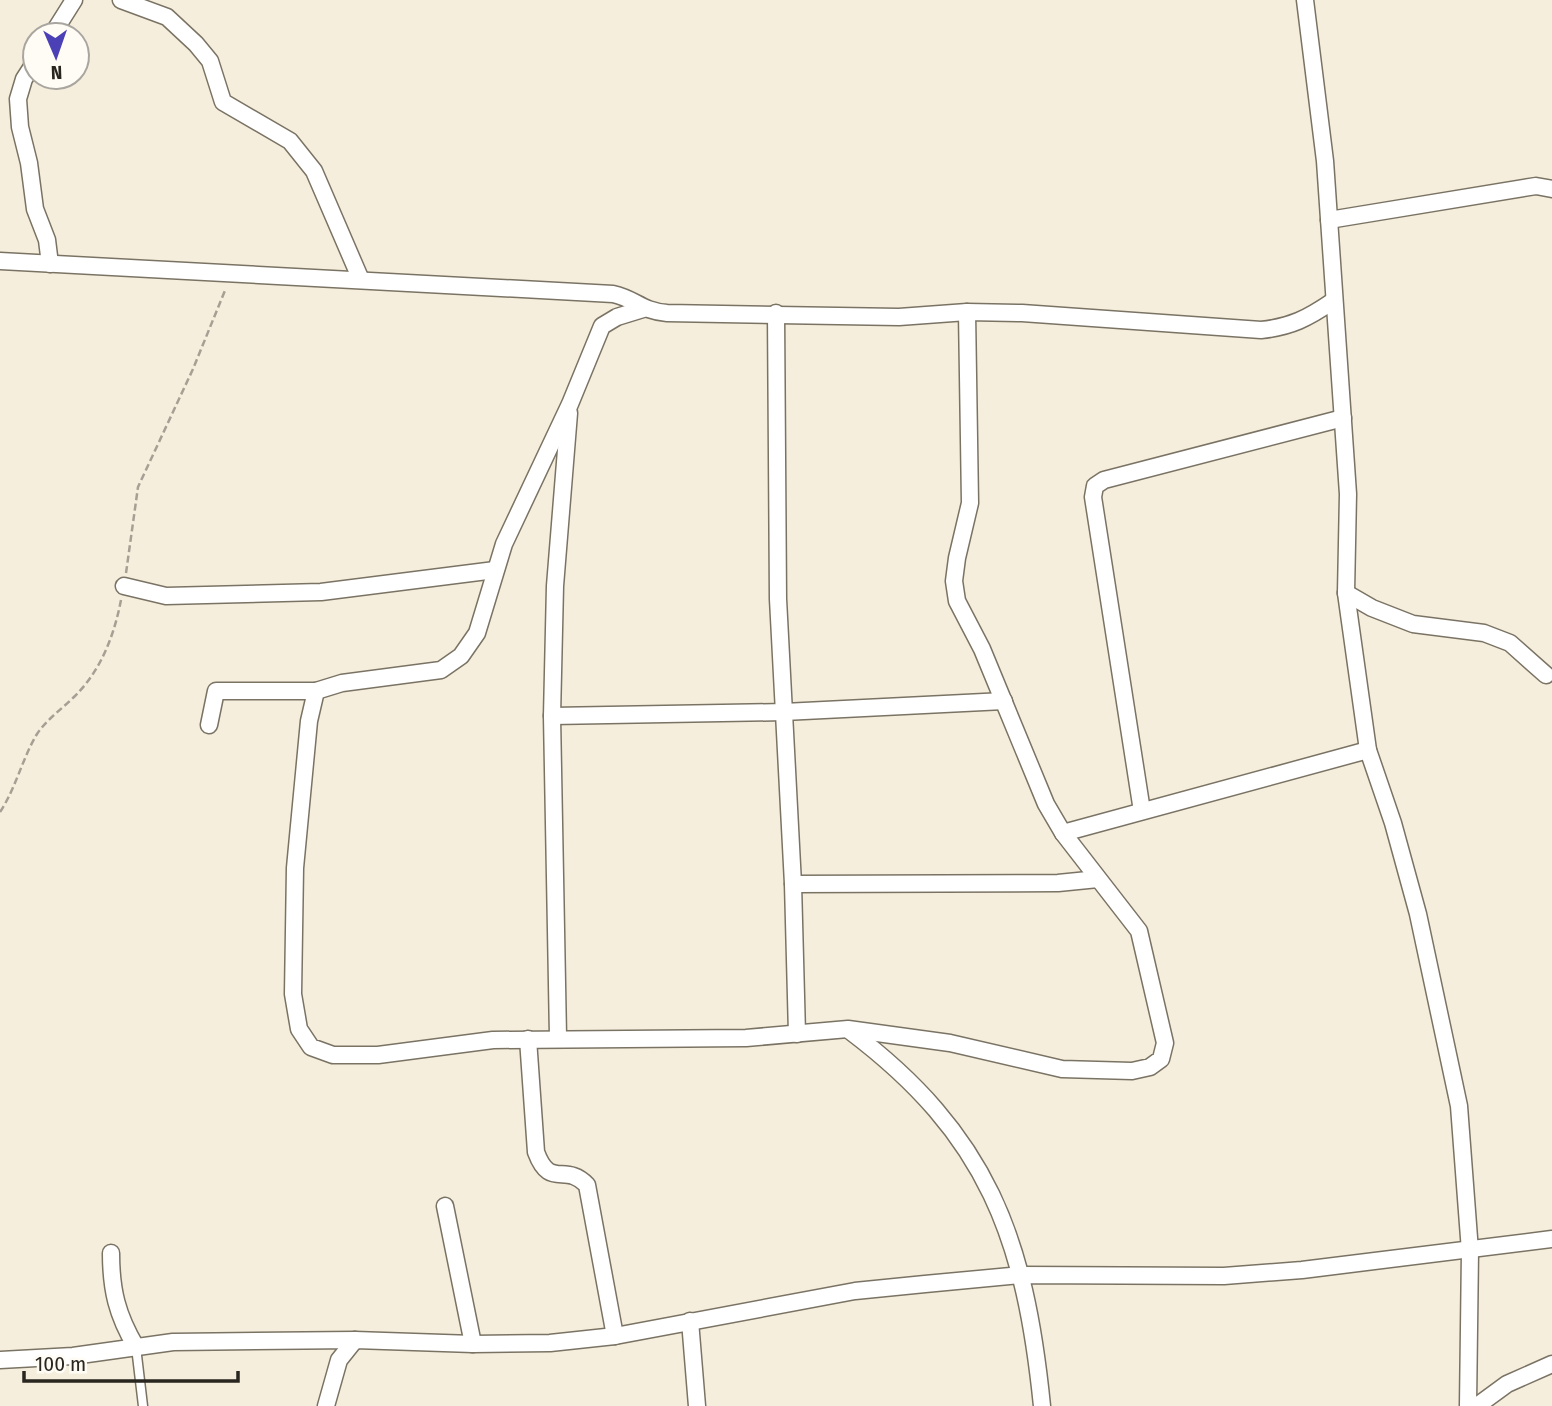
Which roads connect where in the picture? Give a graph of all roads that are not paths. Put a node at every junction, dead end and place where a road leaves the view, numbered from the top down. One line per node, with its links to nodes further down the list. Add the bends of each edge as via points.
1 (74, 0): 4 (street)
2 (121, 0): 10 (street, via 167,17 210,61 223,102 290,141 314,171)
3 (1305, 0): 7 (street, via 1321,113)
4 (61, 21)
5 (22, 91): 9 (street, via 19,108 35,209)
6 (1552, 189): 7 (street, via 1536,186)
7 (1329, 220): 11 (street)
8 (0, 261): 9 (street)
9 (50, 264): 10 (street)
10 (361, 280): 12 (street, via 613,294)
11 (1333, 301): 13 (street, via 1304,321 1261,330); 16 (street)
12 (643, 309): 14 (street); 15 (street, via 602,326)
13 (967, 312): 14 (street, via 899,317); 22 (street, via 970,503 954,581 965,621)
14 (776, 313): 23 (street, via 776,500)
15 (570, 404): 17 (street); 24 (street, via 555,586)
16 (1343, 418): 19 (street, via 1348,494); 27 (street, via 1104,480 1096,486 1093,497)
17 (495, 570): 18 (street, via 321,592 166,596); 21 (street, via 477,633 461,656 441,670 342,683)
18 (124, 586)
19 (1346, 593): 20 (street, via 1413,624 1484,633 1510,643); 26 (street)
20 (1546, 675)
21 (316, 691): 25 (street, via 216,691); 34 (street, via 295,868 293,995 299,1029 311,1047 333,1055 378,1055)
22 (1004, 701): 23 (street); 28 (street, via 1028,764)
23 (784, 712): 24 (street); 30 (street)
24 (552, 716): 33 (street)
25 (209, 725)
26 (1368, 750): 27 (street); 37 (street, via 1418,914 1450,1053 1462,1130)
27 (1142, 811): 28 (street)
28 (1063, 833): 29 (street)
29 (1098, 879): 30 (street); 31 (street, via 1139,931 1145,952 1165,1043 1161,1059 1150,1067 1096,1072 1062,1069 950,1043)
30 (793, 884): 32 (street)
31 (848, 1029): 32 (street); 39 (street, via 903,1072 965,1145 989,1184)
32 (797, 1034): 33 (street)
33 (558, 1037): 34 (street)
34 (528, 1039): 41 (street, via 536,1152 542,1168 551,1174 580,1177 587,1185)
35 (446, 1206): 43 (street)
36 (1552, 1239): 37 (street)
37 (1471, 1251): 39 (street, via 1224,1276); 51 (street)
38 (111, 1253): 44 (street, via 113,1298)
39 (1021, 1275): 40 (street, via 855,1291); 50 (street, via 1036,1339)
40 (690, 1321): 41 (street); 49 (street)
41 (615, 1336): 43 (street)
42 (355, 1340): 43 (street); 44 (street, via 173,1342); 48 (street, via 339,1360)
43 (473, 1344)
44 (136, 1347): 45 (street); 47 (lane)
45 (0, 1360)
46 (1552, 1364): 52 (street, via 1507,1384)
47 (143, 1406)
48 (326, 1406)
49 (697, 1406)
50 (1042, 1406)
51 (1468, 1406)
52 (1477, 1406)

